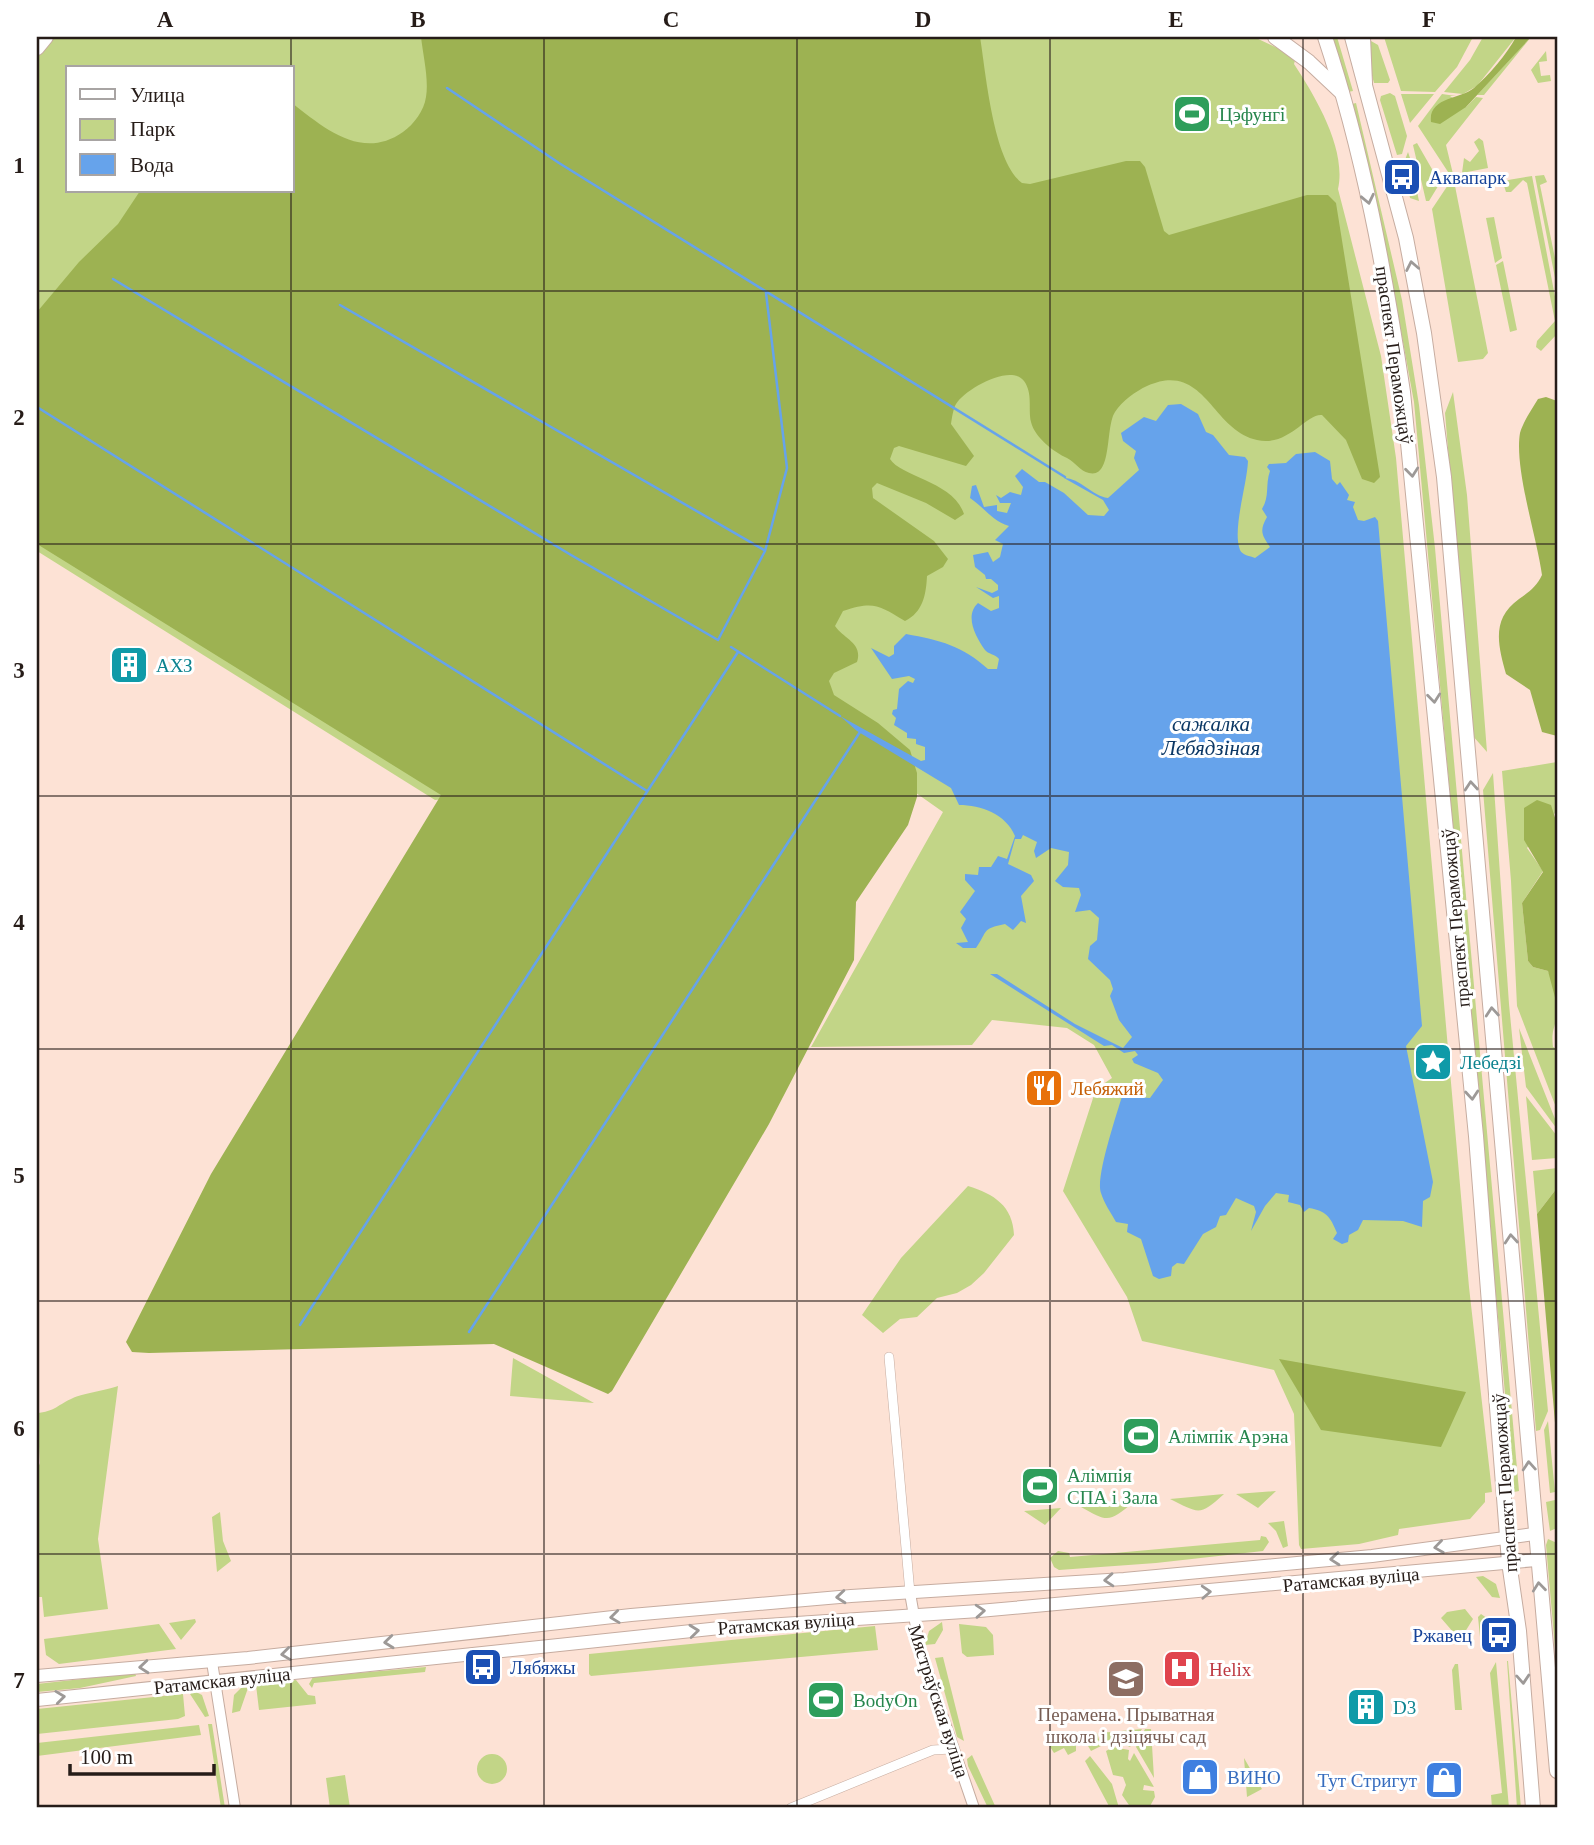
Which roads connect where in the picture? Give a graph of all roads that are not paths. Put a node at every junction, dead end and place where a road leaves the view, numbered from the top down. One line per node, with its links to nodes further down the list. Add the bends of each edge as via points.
1 (46, 37): 6 (main road)
2 (1275, 37): 8 (main road)
3 (1325, 37): 8 (main road, праспект Пераможцаў)
4 (1352, 37): 7 (main road, праспект Пераможцаў)
5 (1363, 37): 7 (main road)
6 (37, 48)
7 (1365, 83): 10 (main road, праспект Пераможцаў, one-way to 7, via 1444,477 1406,239)
8 (1342, 93): 11 (main road, праспект Пераможцаў, one-way to 11, via 1387,289 1404,404 1476,1136)
9 (889, 1357): 14 (street)
10 (1534, 1534): 11 (main road, Ратамская вуліца); 12 (main road, праспект Пераможцаў)
11 (1507, 1537): 13 (main road, праспект Пераможцаў); 14 (main road, Ратамская вуліца, one-way to 14, via 1371,1556 1124,1579)
12 (1536, 1560): 13 (main road, Ратамская вуліца); 21 (main road, праспект Пераможцаў, one-way to 12)
13 (1509, 1562): 15 (main road, Ратамская вуліца, one-way to 13, via 1238,1590); 25 (main road, праспект Пераможцаў, one-way to 25)
14 (910, 1592): 15 (street, Мястраўская вуліца); 16 (main road, Ратамская вуліца, one-way to 16, via 631,1615)
15 (911, 1615): 18 (main road, Ратамская вуліца, one-way to 15, via 694,1630); 20 (street, Мястраўская вуліца)
16 (212, 1661): 17 (main road, Ратамская вуліца, one-way to 17); 18 (street)
17 (37, 1676)
18 (215, 1680): 19 (main road, Ратамская вуліца, one-way to 18); 22 (street)
19 (37, 1700)
20 (951, 1749): 23 (street, via 933,1750); 24 (street, Мястраўская вуліца)
21 (1557, 1771)
22 (235, 1808)
23 (791, 1808)
24 (974, 1808)
25 (1533, 1808)

